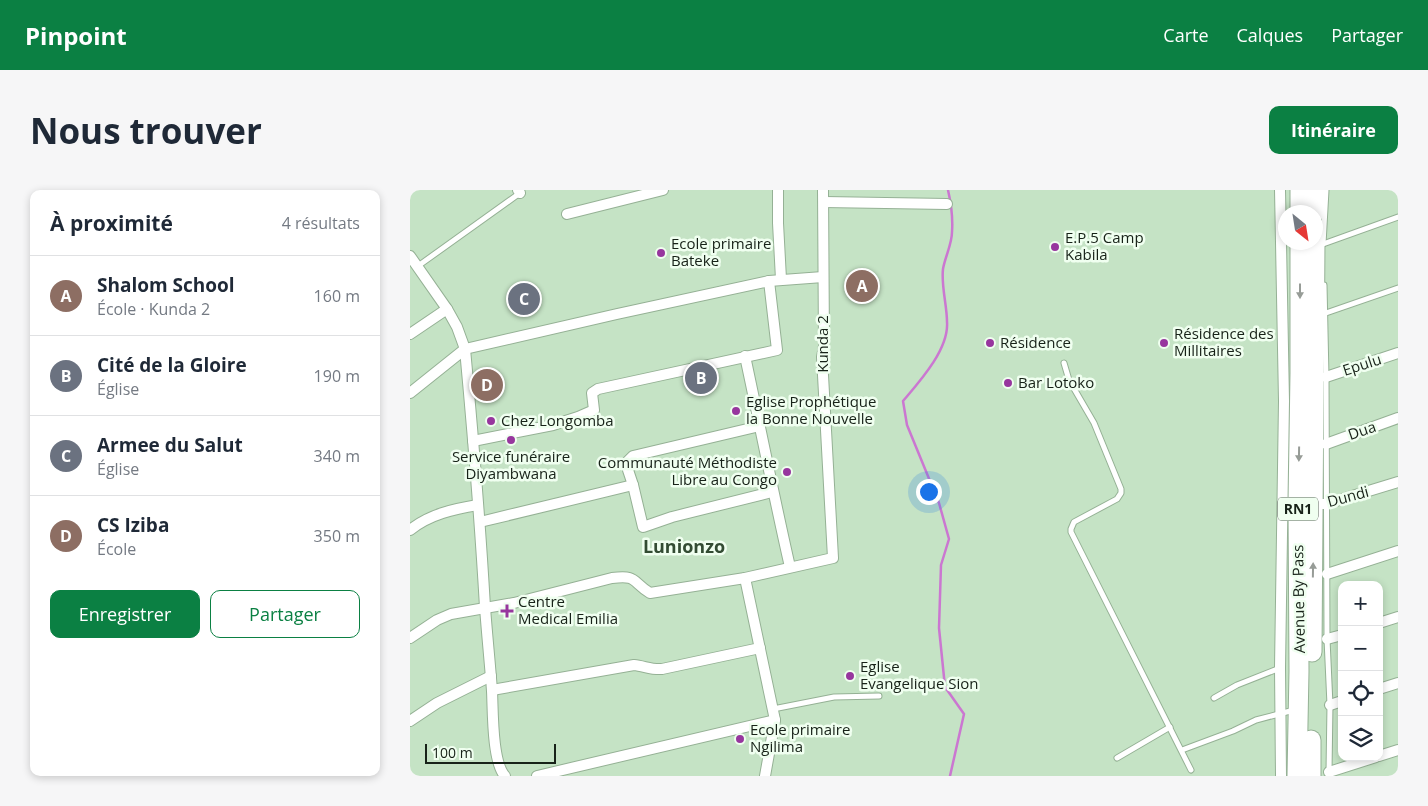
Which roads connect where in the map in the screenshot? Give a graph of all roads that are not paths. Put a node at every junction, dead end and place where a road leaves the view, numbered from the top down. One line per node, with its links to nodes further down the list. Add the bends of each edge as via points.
1 (663, 190): 13 (street)
2 (778, 190): 21 (street)
3 (823, 190): 9 (street, Kunda 2)
4 (1280, 190): 56 (street, via 1284,401)
5 (1300, 190): 11 (highway)
6 (1315, 190): 12 (highway)
7 (1326, 190): 15 (lane)
8 (519, 191): 19 (lane)
9 (824, 202): 10 (street); 20 (street, Kunda 2)
10 (947, 204)
11 (1300, 205)
12 (1315, 205)
13 (567, 214)
14 (1398, 217): 16 (lane)
15 (1323, 218)
16 (1323, 245)
17 (1301, 250): 26 (highway, Avenue By Pass / RN1, one-way to 26)
18 (1320, 250): 26 (highway, Avenue By Pass / RN1)
19 (412, 260): 25 (street)
20 (822, 277): 21 (street); 46 (street, Kunda 2, via 822,358 832,558)
21 (781, 279): 23 (street)
22 (1324, 279): 26 (lane)
23 (770, 280): 28 (street); 30 (street, via 777,350)
24 (1398, 288): 26 (lane)
25 (447, 309): 27 (street); 28 (street)
26 (1313, 315): 32 (lane); 41 (highway, Avenue By Pass / RN1)
27 (410, 334)
28 (465, 349): 33 (street); 36 (street)
29 (1398, 353): 32 (street, Epulu)
30 (745, 356): 35 (street); 36 (street, via 598,389 592,393 594,410 578,417)
31 (1064, 363): 69 (lane, via 1069,380 1094,423 1121,489 1117,499 1074,522 1071,532)
32 (1326, 377): 37 (lane)
33 (410, 393)
34 (1398, 418): 37 (street, Dua)
35 (760, 426): 39 (street, via 633,456 628,461 628,470); 40 (street)
36 (473, 441): 42 (street)
37 (1326, 444): 41 (lane)
38 (1398, 482): 41 (street, Dundi)
39 (633, 485): 40 (street, via 643,527 672,516); 43 (street)
40 (772, 492): 46 (street)
41 (1313, 504): 47 (lane); 66 (highway, Avenue By Pass / RN1); 82 (highway, Avenue By Pass / RN1, one-way to 41)
42 (478, 505): 43 (street); 44 (street, via 435,516)
43 (480, 522): 49 (street)
44 (410, 530)
45 (1398, 551): 47 (street)
46 (790, 567): 48 (street)
47 (1327, 574): 54 (lane)
48 (744, 578): 49 (street, via 650,593 636,580 626,576); 55 (street)
49 (485, 608): 53 (street, via 451,614); 57 (street)
50 (1398, 617): 51 (street)
51 (1383, 622)
52 (1338, 636): 54 (street)
53 (410, 638)
54 (1327, 640): 64 (lane)
55 (760, 648): 60 (street, via 662,669 634,665); 65 (street)
56 (1280, 668): 62 (lane); 66 (street)
57 (491, 676): 60 (street); 68 (street, via 437,703)
58 (1398, 683): 59 (street)
59 (1383, 688)
60 (492, 690): 77 (street, via 494,735)
61 (879, 696): 65 (lane, via 834,697)
62 (1214, 698)
63 (1338, 702): 64 (street)
64 (1330, 705): 76 (lane)
65 (773, 709): 67 (street)
66 (1295, 710): 70 (lane, via 1256,720); 80 (street); 81 (highway, Avenue By Pass / RN1)
67 (775, 720): 78 (street); 79 (street)
68 (410, 721)
69 (1170, 727): 70 (lane); 73 (lane)
70 (1182, 750): 75 (lane)
71 (1398, 750): 72 (street)
72 (1383, 755)
73 (1117, 758)
74 (1366, 761): 76 (street)
75 (1192, 770)
76 (1329, 774)
77 (502, 775)
78 (538, 776)
79 (765, 776)
80 (1281, 776)
81 (1297, 776)
82 (1311, 776)

